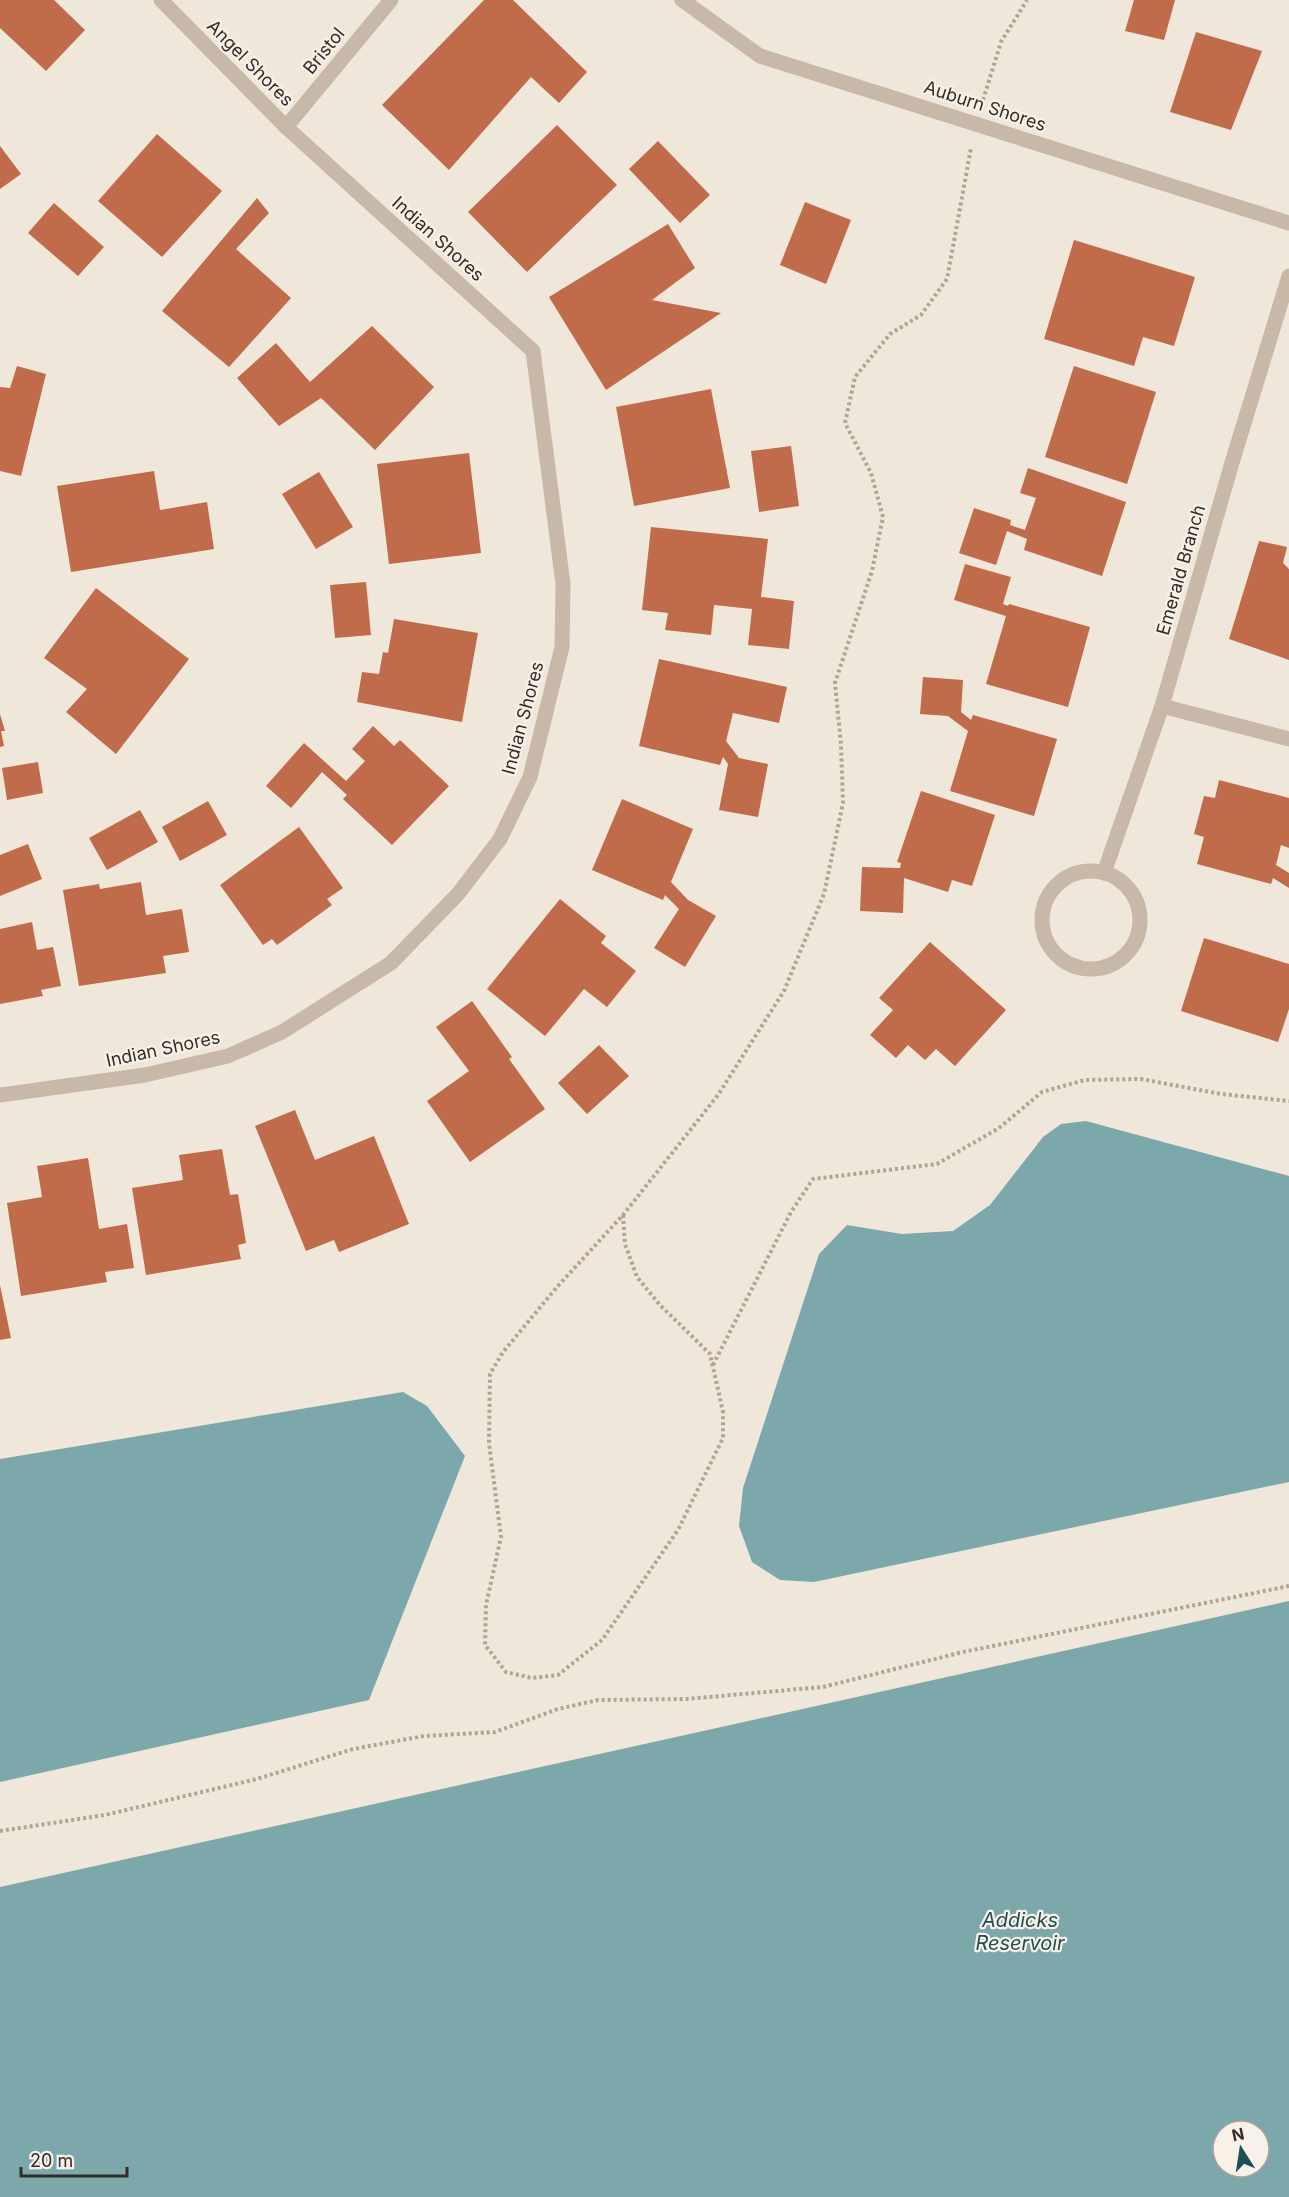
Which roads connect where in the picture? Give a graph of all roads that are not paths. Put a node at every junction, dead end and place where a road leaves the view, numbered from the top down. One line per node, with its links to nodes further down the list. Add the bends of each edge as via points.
1 (161, 0): 4 (street, Angel Shores)
2 (391, 0): 4 (street, Bristol)
3 (682, 0): 5 (street, Auburn Shores, via 760,56)
4 (286, 127): 10 (street, Indian Shores, via 532,351 562,584 562,647 530,777 501,839 458,894 391,963 282,1032 228,1056 145,1076)
5 (1289, 223)
6 (1289, 276): 7 (street, Emerald Branch)
7 (1162, 706): 8 (street); 9 (street, Emerald Branch)
8 (1289, 740)
9 (1104, 873): 9 (street, via 1076,873 1059,882 1047,896 1042,914 1043,933 1051,950 1083,969 1104,968 1122,958 1136,942 1141,922 1138,901 1128,886 1113,874)
10 (0, 1095)

